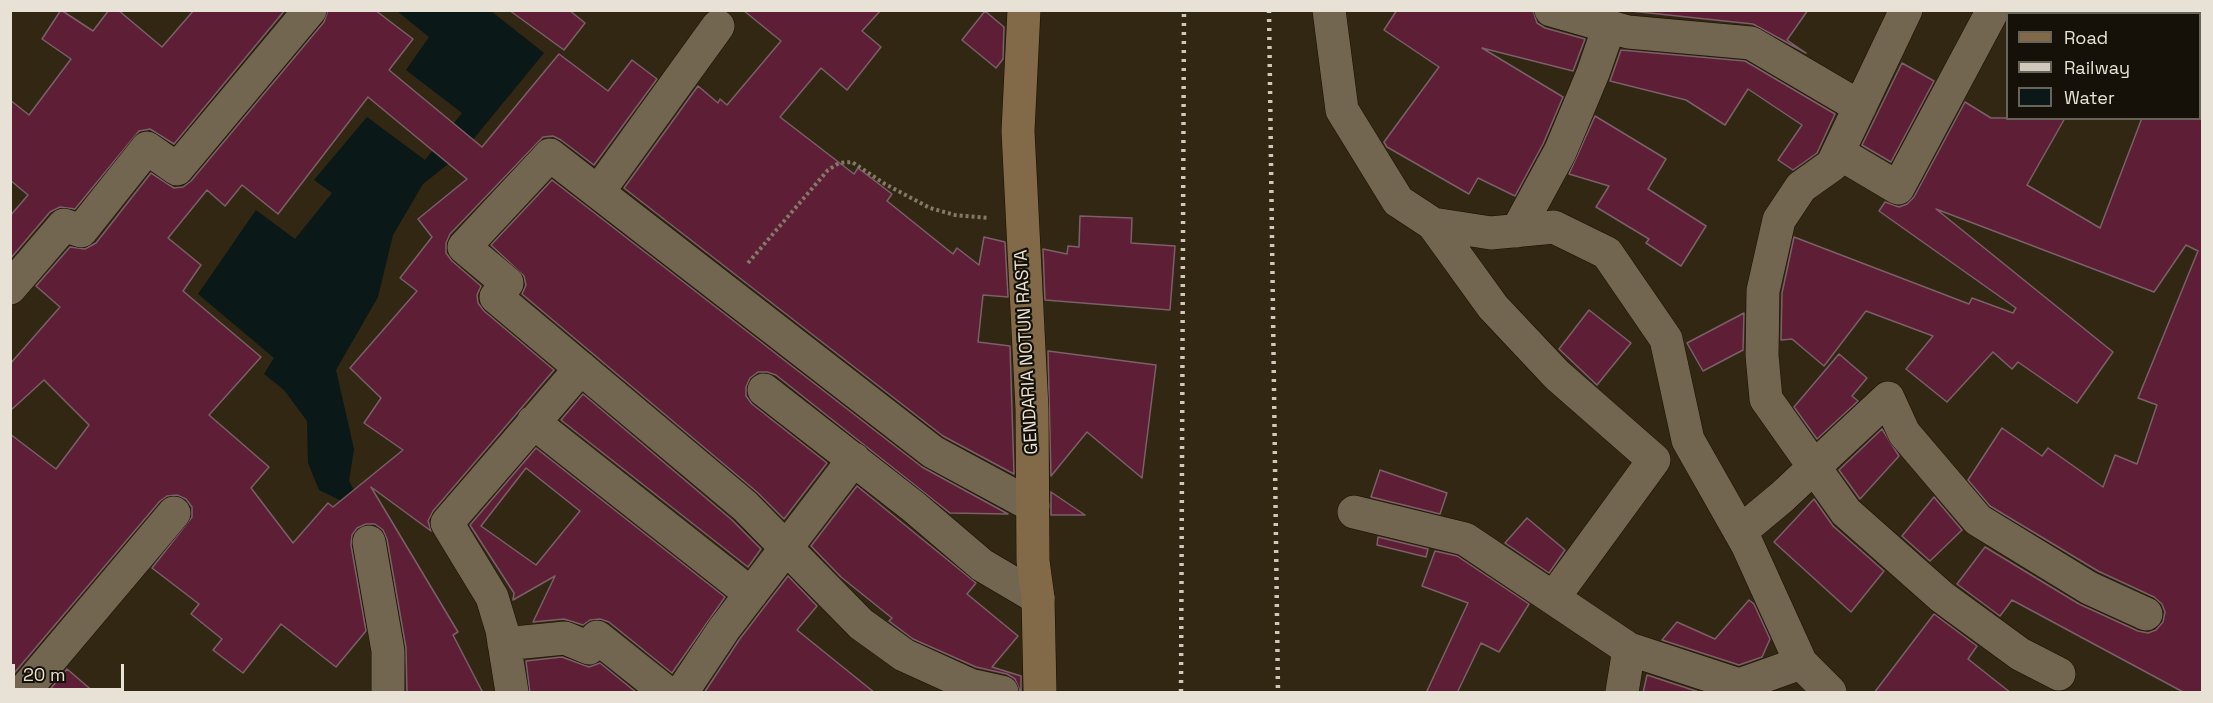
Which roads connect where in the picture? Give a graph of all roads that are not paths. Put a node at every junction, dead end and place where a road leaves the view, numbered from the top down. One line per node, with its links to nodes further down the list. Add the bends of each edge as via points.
1 (310, 10): 14 (street, via 177,169 147,148 81,231 64,225)
2 (1024, 10): 20 (main road, GENDARIA NOTUN RASTA, via 1018,131)
3 (1329, 10): 12 (street, via 1342,110 1398,201)
4 (1551, 10): 8 (street)
5 (1906, 10): 9 (street)
6 (1993, 10): 10 (street, via 1898,188)
7 (718, 26): 11 (street)
8 (1610, 27): 9 (street, via 1751,43); 13 (street, via 1560,152)
9 (1860, 107): 10 (street)
10 (1839, 153): 19 (street, via 1832,165 1801,187 1779,220 1763,291 1766,399)
11 (598, 192): 15 (street, via 550,154 464,247 507,283 496,297); 20 (street, via 933,452)
12 (1433, 224): 13 (street, via 1491,233); 27 (street, via 1494,307 1557,375 1654,460)
13 (1517, 231): 23 (street, via 1554,227 1607,253 1666,339 1688,440)
14 (10, 288)
15 (580, 368): 17 (street); 25 (street, via 745,506)
16 (764, 390): 18 (street)
17 (533, 422): 26 (street); 30 (street, via 447,524 492,597)
18 (854, 459): 25 (street); 28 (street, via 982,565)
19 (1813, 468): 23 (street); 29 (street, via 1888,398 1904,433 1978,520 2089,588); 33 (street, via 1846,512 1942,597 2020,654)
20 (1033, 506): 28 (main road, GENDARIA NOTUN RASTA)
21 (1354, 512): 27 (street, via 1465,539)
22 (174, 513): 34 (street)
23 (1740, 532): 32 (street)
24 (369, 542): 35 (street, via 388,651)
25 (786, 548): 26 (street); 39 (street, via 861,624 904,655 970,685)
26 (751, 594): 38 (street)
27 (1554, 597): 31 (street)
28 (1038, 598): 40 (main road, GENDARIA NOTUN RASTA)
29 (2146, 614)
30 (504, 644): 36 (street); 37 (street, via 565,638 589,648 597,637)
31 (1629, 649): 32 (street, via 1739,685); 41 (street)
32 (1802, 663): 42 (street)
33 (2059, 674)
34 (23, 693)
35 (388, 693)
36 (512, 693)
37 (666, 693)
38 (682, 693)
39 (1002, 693)
40 (1040, 693)
41 (1622, 693)
42 (1830, 693)

